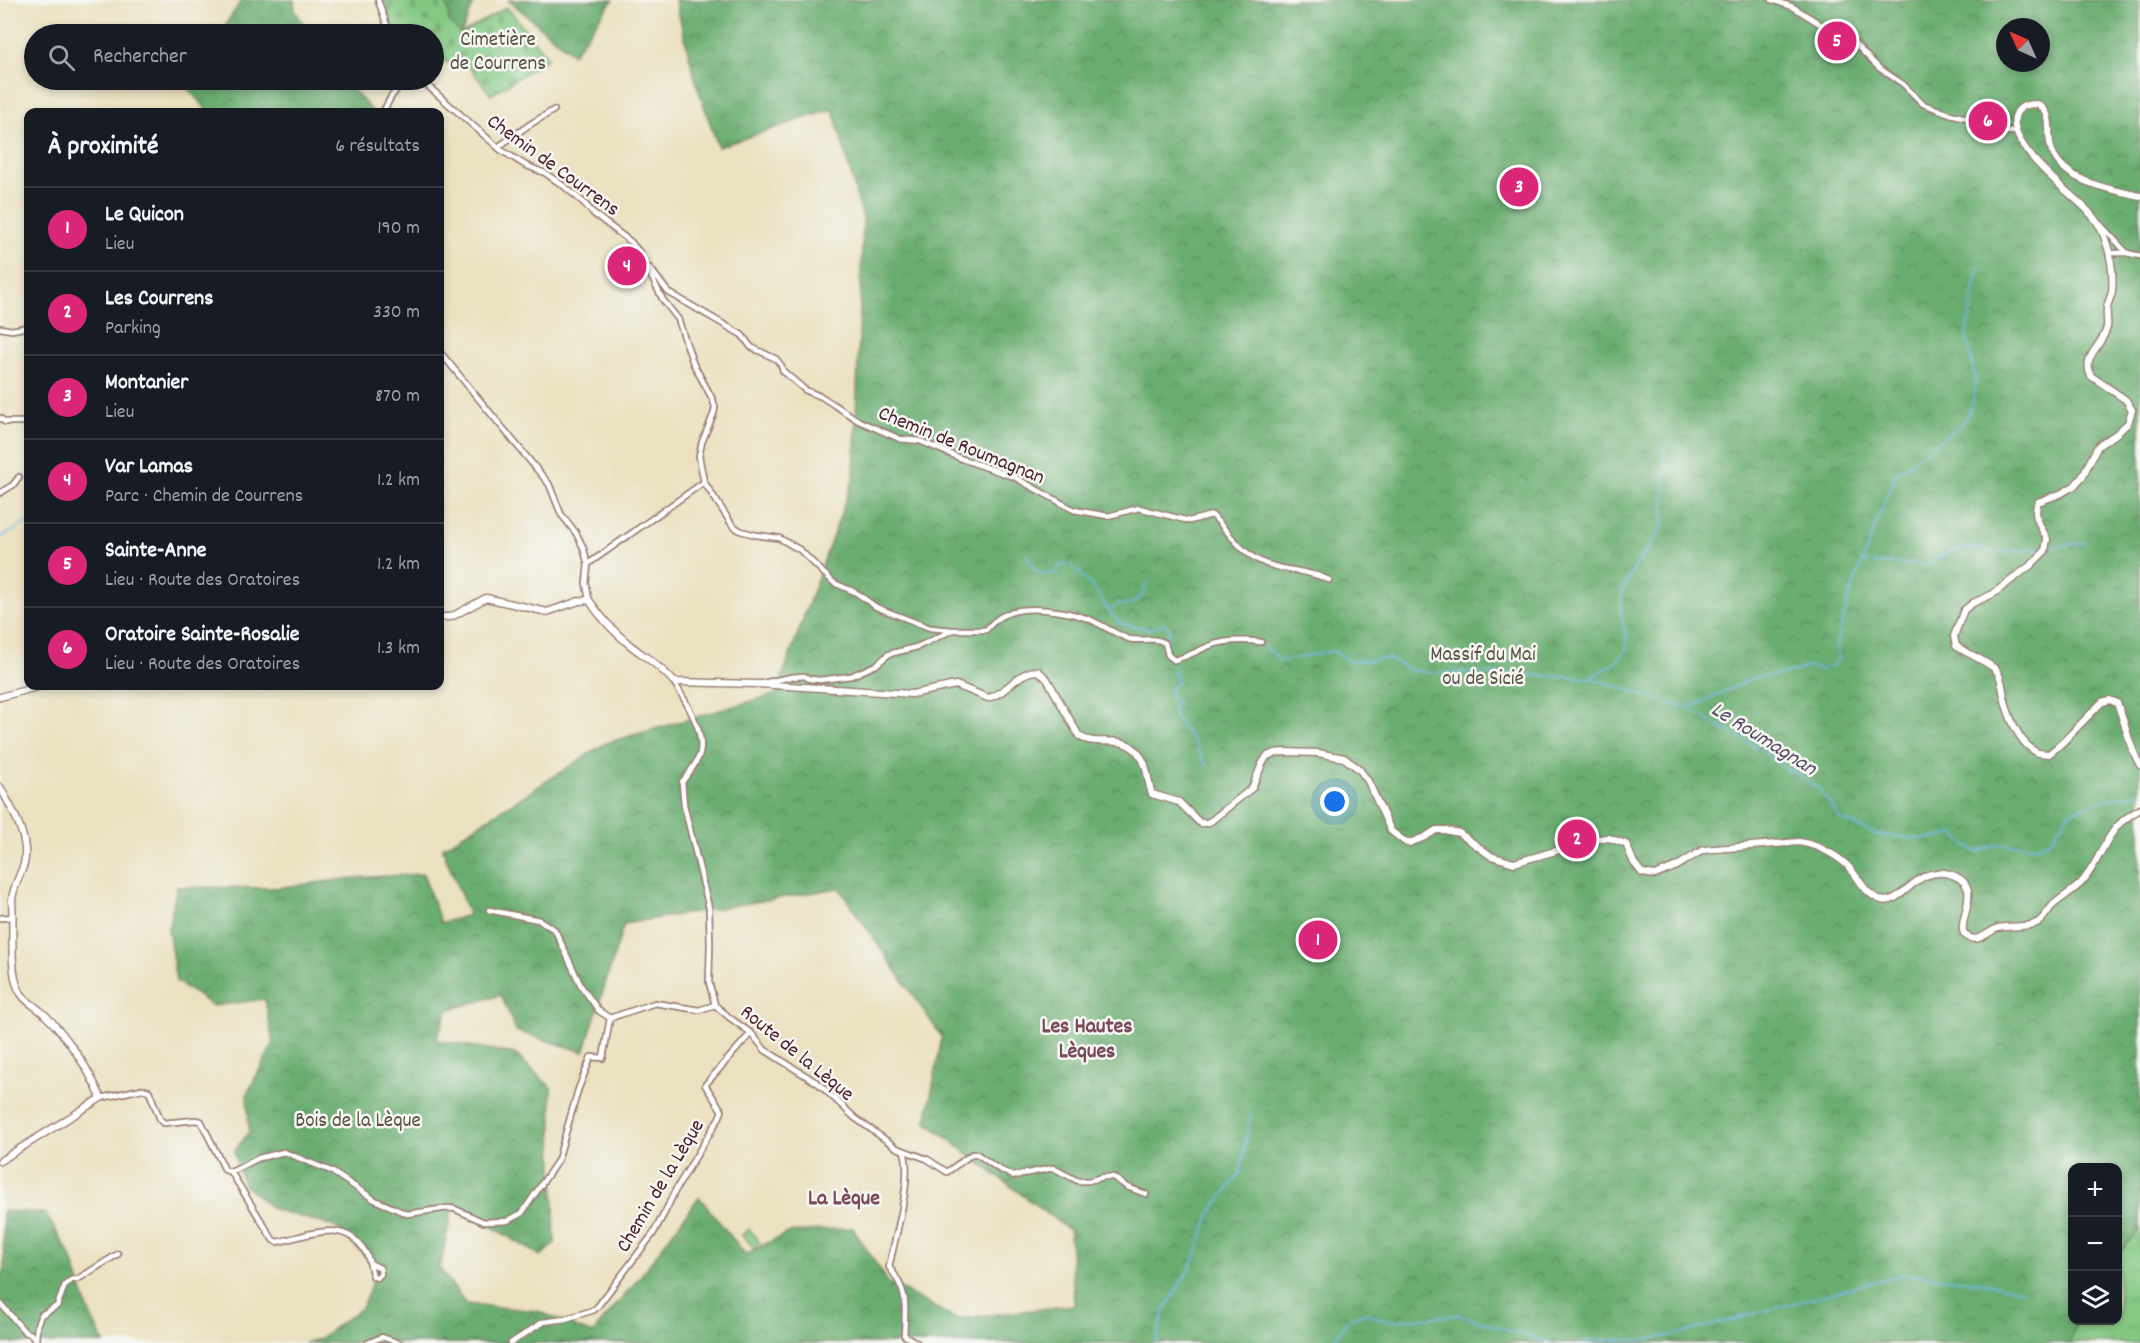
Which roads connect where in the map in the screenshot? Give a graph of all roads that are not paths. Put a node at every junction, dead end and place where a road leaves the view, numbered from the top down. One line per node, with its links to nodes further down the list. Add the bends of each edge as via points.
1 (378, 0): 3 (street)
2 (1772, 0): 8 (street, via 1793,7 1849,38 1923,104 1999,133)
3 (386, 24)
4 (396, 90): 6 (street)
5 (432, 90): 9 (street, Chemin de Courrens)
6 (385, 108)
7 (554, 110): 9 (street)
8 (2016, 131): 10 (street, via 2014,119 2019,109 2030,104 2042,107 2049,118 2052,151 2067,170 2098,186); 11 (street, via 2044,170)
9 (498, 147): 15 (street, Chemin de Courrens, via 545,173 574,195 631,242)
10 (2140, 196)
11 (2097, 222): 12 (street); 13 (street)
12 (2110, 253): 13 (street); 34 (street, via 2108,325 2088,364 2091,376 2126,400 2132,410 2128,423 2098,446 2074,486 2038,502 2035,511 2047,539 2044,551 2009,583 1964,610 1954,636 1962,651 1995,668 2013,723 2036,753 2049,754 2102,702 2110,700 2117,703 2131,751)
13 (2127, 253): 14 (street)
14 (2140, 256)
15 (646, 264): 22 (street, Chemin de Courrens, via 663,300 678,319 693,363 716,407 699,456); 25 (street, Chemin de Roumagnan, via 668,292 742,335 751,347 776,359 783,371 805,390 859,421 1014,477 1074,510 1108,516 1139,508 1189,521 1212,515 1252,557)
16 (0, 328): 17 (street)
17 (24, 328)
18 (444, 357): 24 (street, via 549,484)
19 (0, 418): 20 (street, via 5,422)
20 (24, 422)
21 (19, 477): 23 (street)
22 (704, 482): 24 (street); 28 (street, Chemin de Courrens, via 733,526 779,538 800,550 834,583 876,607 930,628)
23 (0, 493)
24 (588, 564): 26 (street)
25 (1329, 580)
26 (589, 600): 27 (street, via 547,612 486,598 451,617); 30 (street, via 616,634)
27 (444, 616)
28 (953, 630): 29 (street, Chemin de Courrens, via 986,630 1001,616 1032,609 1089,619 1138,641 1160,640 1174,660 1211,645 1239,640); 31 (street, via 917,647 889,654 876,665 851,676 820,680 791,677)
29 (1261, 642)
30 (674, 682): 31 (street); 40 (street, Route de la Lèque, via 700,739 700,752 682,782 709,909 709,982)
31 (758, 684): 36 (street, via 912,694 956,685 988,698 1027,673 1038,671 1047,679 1079,735 1087,740 1120,741 1131,746 1144,763 1152,794 1179,802 1200,823 1211,821 1252,788 1271,754 1328,754 1344,758 1359,769 1391,831 1405,842 1445,830 1459,833 1491,856 1514,863 1609,838 1626,844 1642,873 1655,875 1703,850 1805,843 1842,861 1873,897 1886,902 1927,875 1948,873 1963,879 1969,896 1963,932 1974,939 1997,928 2035,924 2042,919 2082,882 2114,829)
32 (26, 690): 33 (street)
33 (0, 697)
34 (2140, 765)
35 (0, 787): 38 (street, via 18,823 24,846 23,864 13,892)
36 (2140, 809)
37 (489, 910): 41 (street, via 539,920 555,930 581,986 599,1011)
38 (13, 917): 39 (street); 43 (street, via 18,988 73,1049)
39 (0, 918)
40 (715, 1005): 41 (street, via 699,1010 655,1003); 42 (street, Route de la Lèque)
41 (610, 1018): 46 (street, via 603,1058 591,1057 558,1160 522,1213 507,1221 484,1222 448,1208 407,1214 375,1200 331,1171 284,1152 259,1158)
42 (751, 1033): 44 (street, Route de la Lèque, via 765,1050 819,1084 855,1118); 54 (street, Chemin de la Lèque, via 705,1084 722,1111 653,1234 627,1269 594,1310 543,1322)
43 (100, 1098): 45 (street); 46 (street, via 149,1091 164,1124 201,1121 225,1170)
44 (904, 1151): 47 (street, Route de la Lèque, via 947,1172 977,1154 1013,1176 1053,1168 1078,1181 1113,1177); 55 (street, via 904,1196 889,1267 903,1287 904,1335)
45 (0, 1161)
46 (231, 1172): 49 (street, via 273,1240 335,1231 355,1240)
47 (1146, 1194)
48 (118, 1254): 51 (street, via 65,1286 57,1306 41,1315)
49 (370, 1263)
50 (0, 1303): 51 (street)
51 (36, 1341)
52 (368, 1343): 53 (street, via 382,1337)
53 (399, 1343)
54 (510, 1343)
55 (916, 1343)

